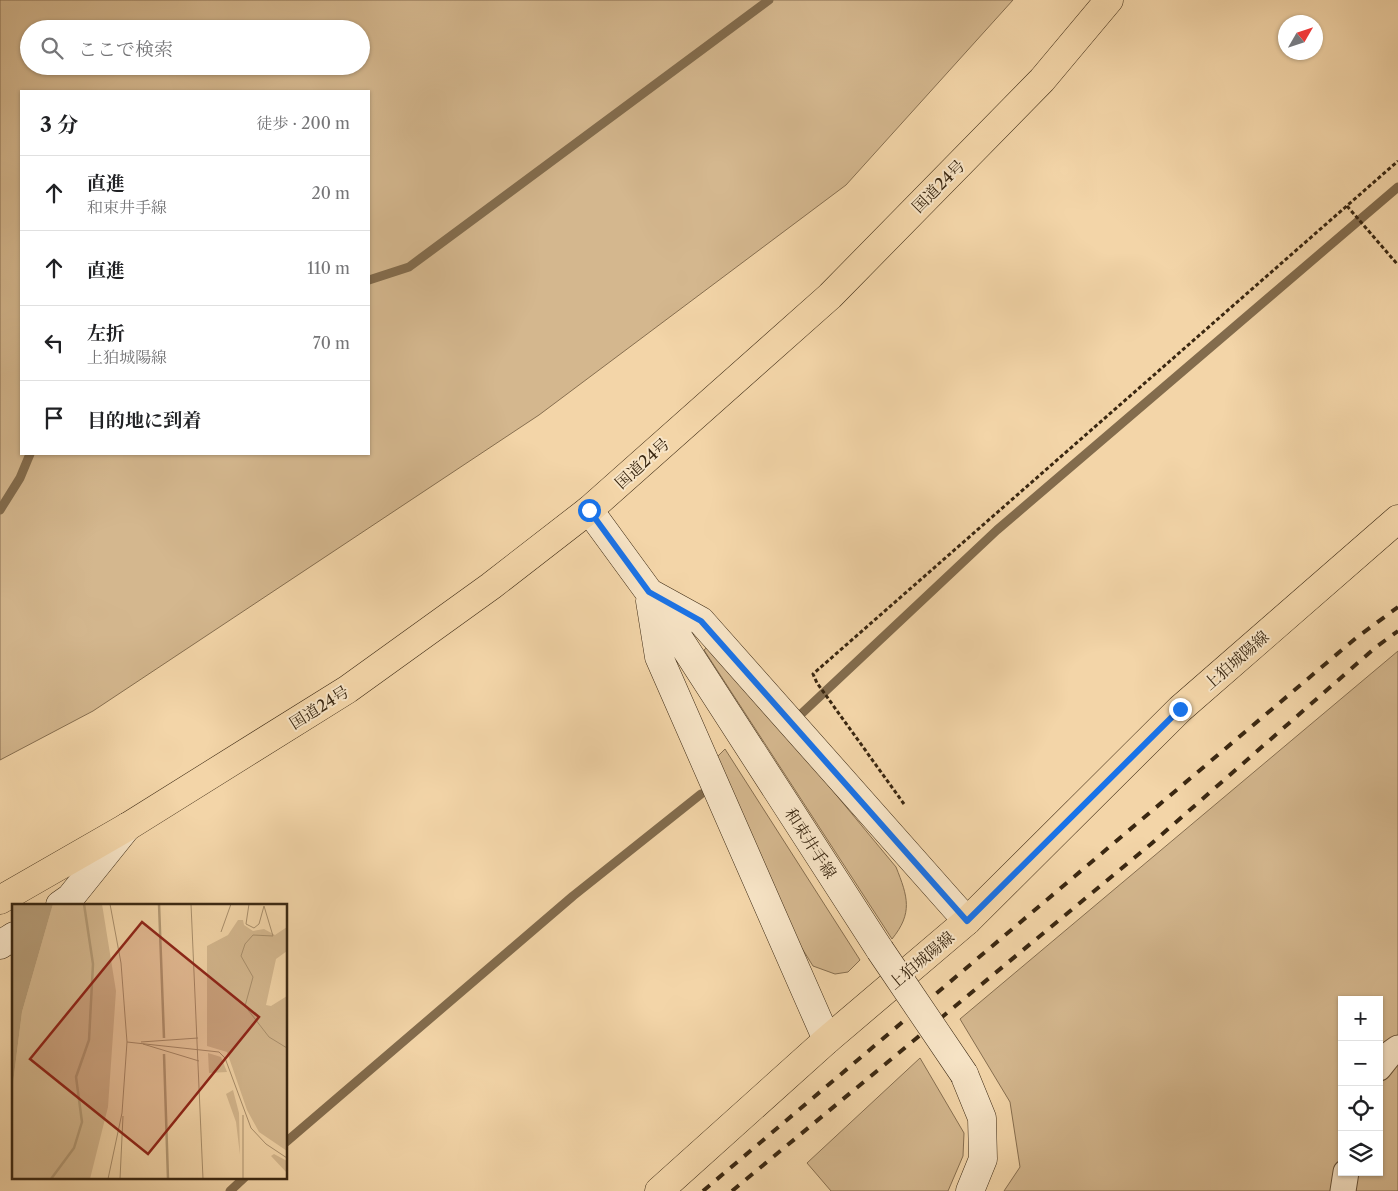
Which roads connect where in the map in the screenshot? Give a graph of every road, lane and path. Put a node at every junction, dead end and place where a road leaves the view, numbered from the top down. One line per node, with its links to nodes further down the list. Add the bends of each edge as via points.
1 (1109, 0): 5 (main road, 国道24号, via 1042,80 830,296)
2 (1398, 161): 3 (path)
3 (1347, 206): 4 (path); 8 (path, via 813,674)
4 (1398, 265)
5 (589, 510): 7 (main road, 和束井手線); 9 (main road, 国道24号, via 491,586 348,689)
6 (1398, 519): 12 (main road, 上狛城陽線, via 1180,709)
7 (649, 592): 12 (main road, via 701,621); 15 (main road, via 659,658); 20 (main road, 和束井手線, bridge, via 964,1074 982,1118 983,1159)
8 (828, 699)
9 (127, 827): 10 (main road, 国道24号); 11 (main road, via 70,898)
10 (0, 900)
11 (61, 904)
12 (967, 921): 15 (main road, 上狛城陽線)
13 (12, 937): 14 (main road)
14 (0, 946)
15 (828, 1040): 19 (main road, 上狛城陽線)
16 (1398, 1048): 17 (street)
17 (1383, 1063)
18 (1345, 1176): 21 (street)
19 (659, 1191)
20 (970, 1191)
21 (1342, 1191)

